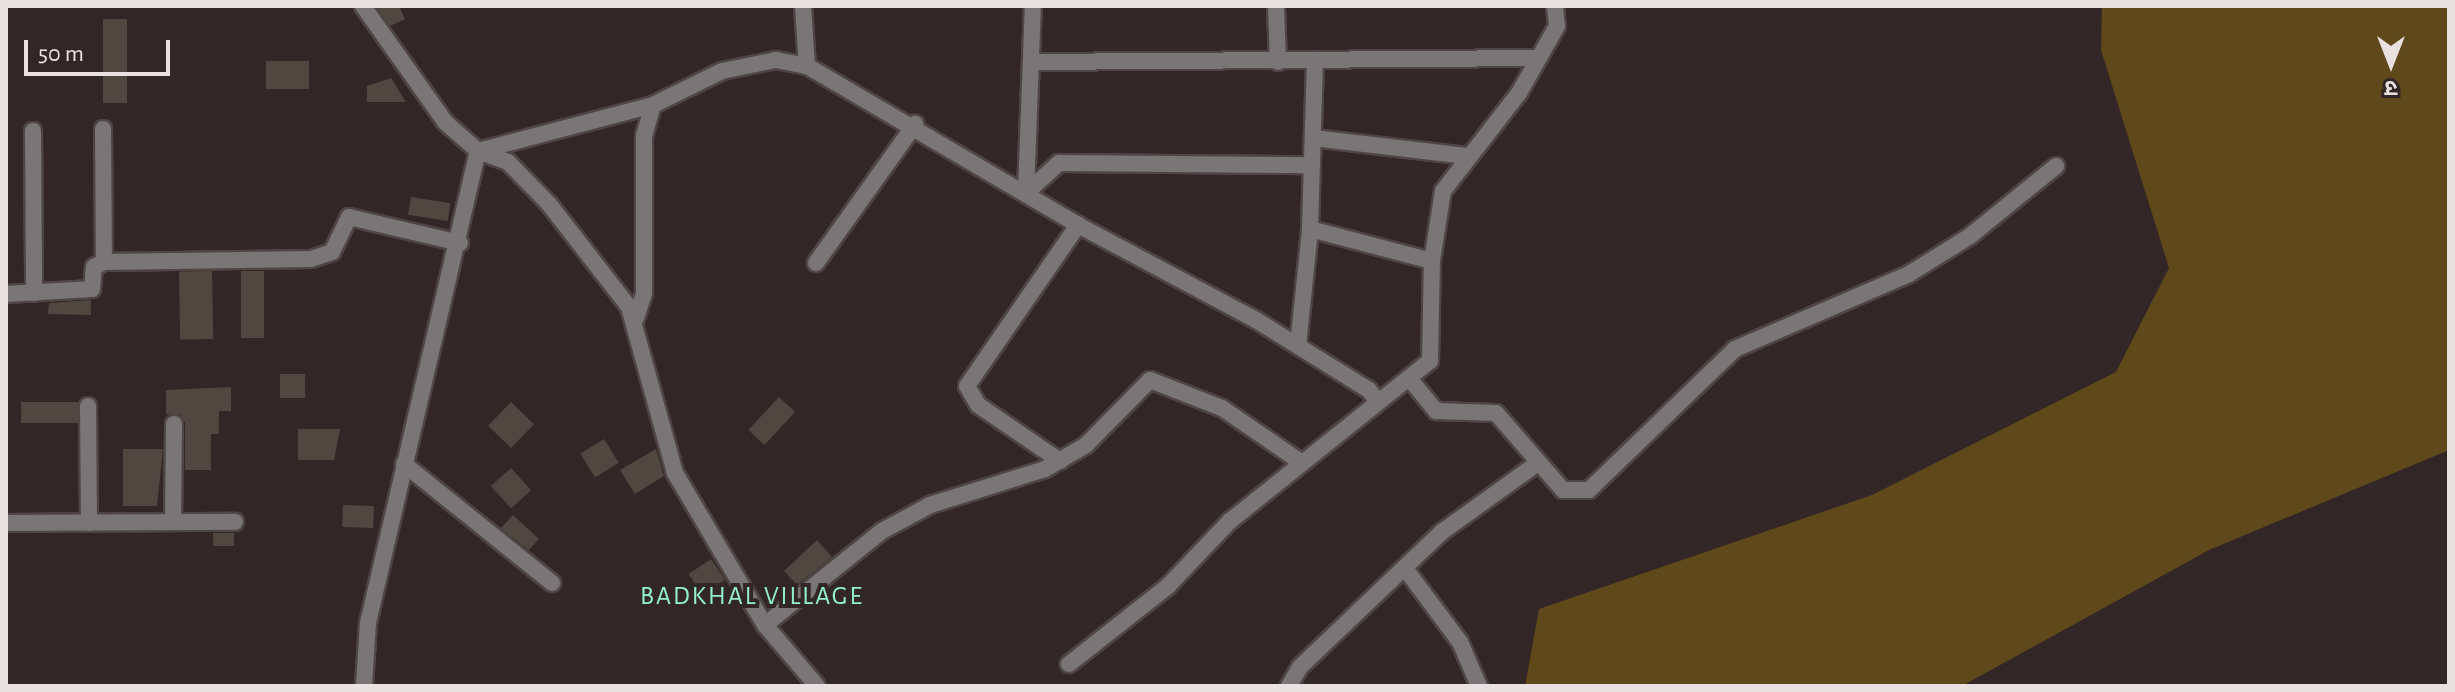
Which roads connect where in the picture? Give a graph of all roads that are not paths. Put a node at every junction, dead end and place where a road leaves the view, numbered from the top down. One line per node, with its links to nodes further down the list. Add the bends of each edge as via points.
1 (363, 6): 16 (street, via 407,76)
2 (803, 6): 10 (street)
3 (1033, 6): 8 (street)
4 (1276, 6): 9 (street)
5 (1555, 6): 6 (street, via 1557,26)
6 (1539, 58): 7 (street); 17 (street)
7 (1315, 60): 9 (street); 15 (street)
8 (1032, 62): 9 (street); 20 (street)
9 (1278, 62)
10 (807, 66): 11 (street, via 776,60 722,71); 12 (street)
11 (653, 105): 16 (street); 29 (street, via 644,136 644,293)
12 (915, 124): 20 (street); 26 (street)
13 (103, 129): 25 (street)
14 (33, 131): 27 (street)
15 (1313, 138): 17 (street); 18 (street)
16 (478, 151): 23 (street); 29 (street, via 508,162 549,204)
17 (1467, 156): 24 (street, via 1443,191)
18 (1312, 165): 20 (street, via 1059,163); 22 (street)
19 (2056, 166): 38 (street, via 1970,236 1909,274 1735,349 1589,490 1563,490)
20 (1026, 193): 21 (street)
21 (1078, 225): 30 (street, via 1170,270); 35 (street, via 967,386 978,405)
22 (1310, 229): 24 (street); 30 (street)
23 (460, 243): 25 (street, via 349,217 332,252 311,259); 37 (street)
24 (1432, 261): 31 (street, via 1430,361)
25 (104, 262): 27 (street, via 94,267 92,289)
26 (816, 263)
27 (34, 293): 28 (street)
28 (6, 294)
29 (636, 318): 45 (street, via 675,473)
30 (1298, 346): 32 (street, via 1369,390)
31 (1409, 378): 32 (street); 38 (street, via 1436,411 1496,413)
32 (1377, 401): 36 (street)
33 (88, 406): 42 (street)
34 (174, 424): 39 (street)
35 (1060, 461): 36 (street, via 1086,445 1144,384 1157,380 1243,420); 45 (street, via 998,488 930,505 882,531)
36 (1302, 463): 46 (street, via 1230,521 1168,586)
37 (404, 464): 44 (street); 47 (street, via 368,623)
38 (1535, 465): 43 (street, via 1443,531)
39 (173, 522): 40 (street); 42 (street)
40 (235, 522)
41 (6, 523): 42 (street)
42 (89, 523)
43 (1407, 571): 49 (street, via 1300,667); 50 (street, via 1460,642)
44 (552, 583)
45 (765, 625): 48 (street)
46 (1069, 664)
47 (364, 686)
48 (817, 686)
49 (1289, 686)
50 (1479, 686)

